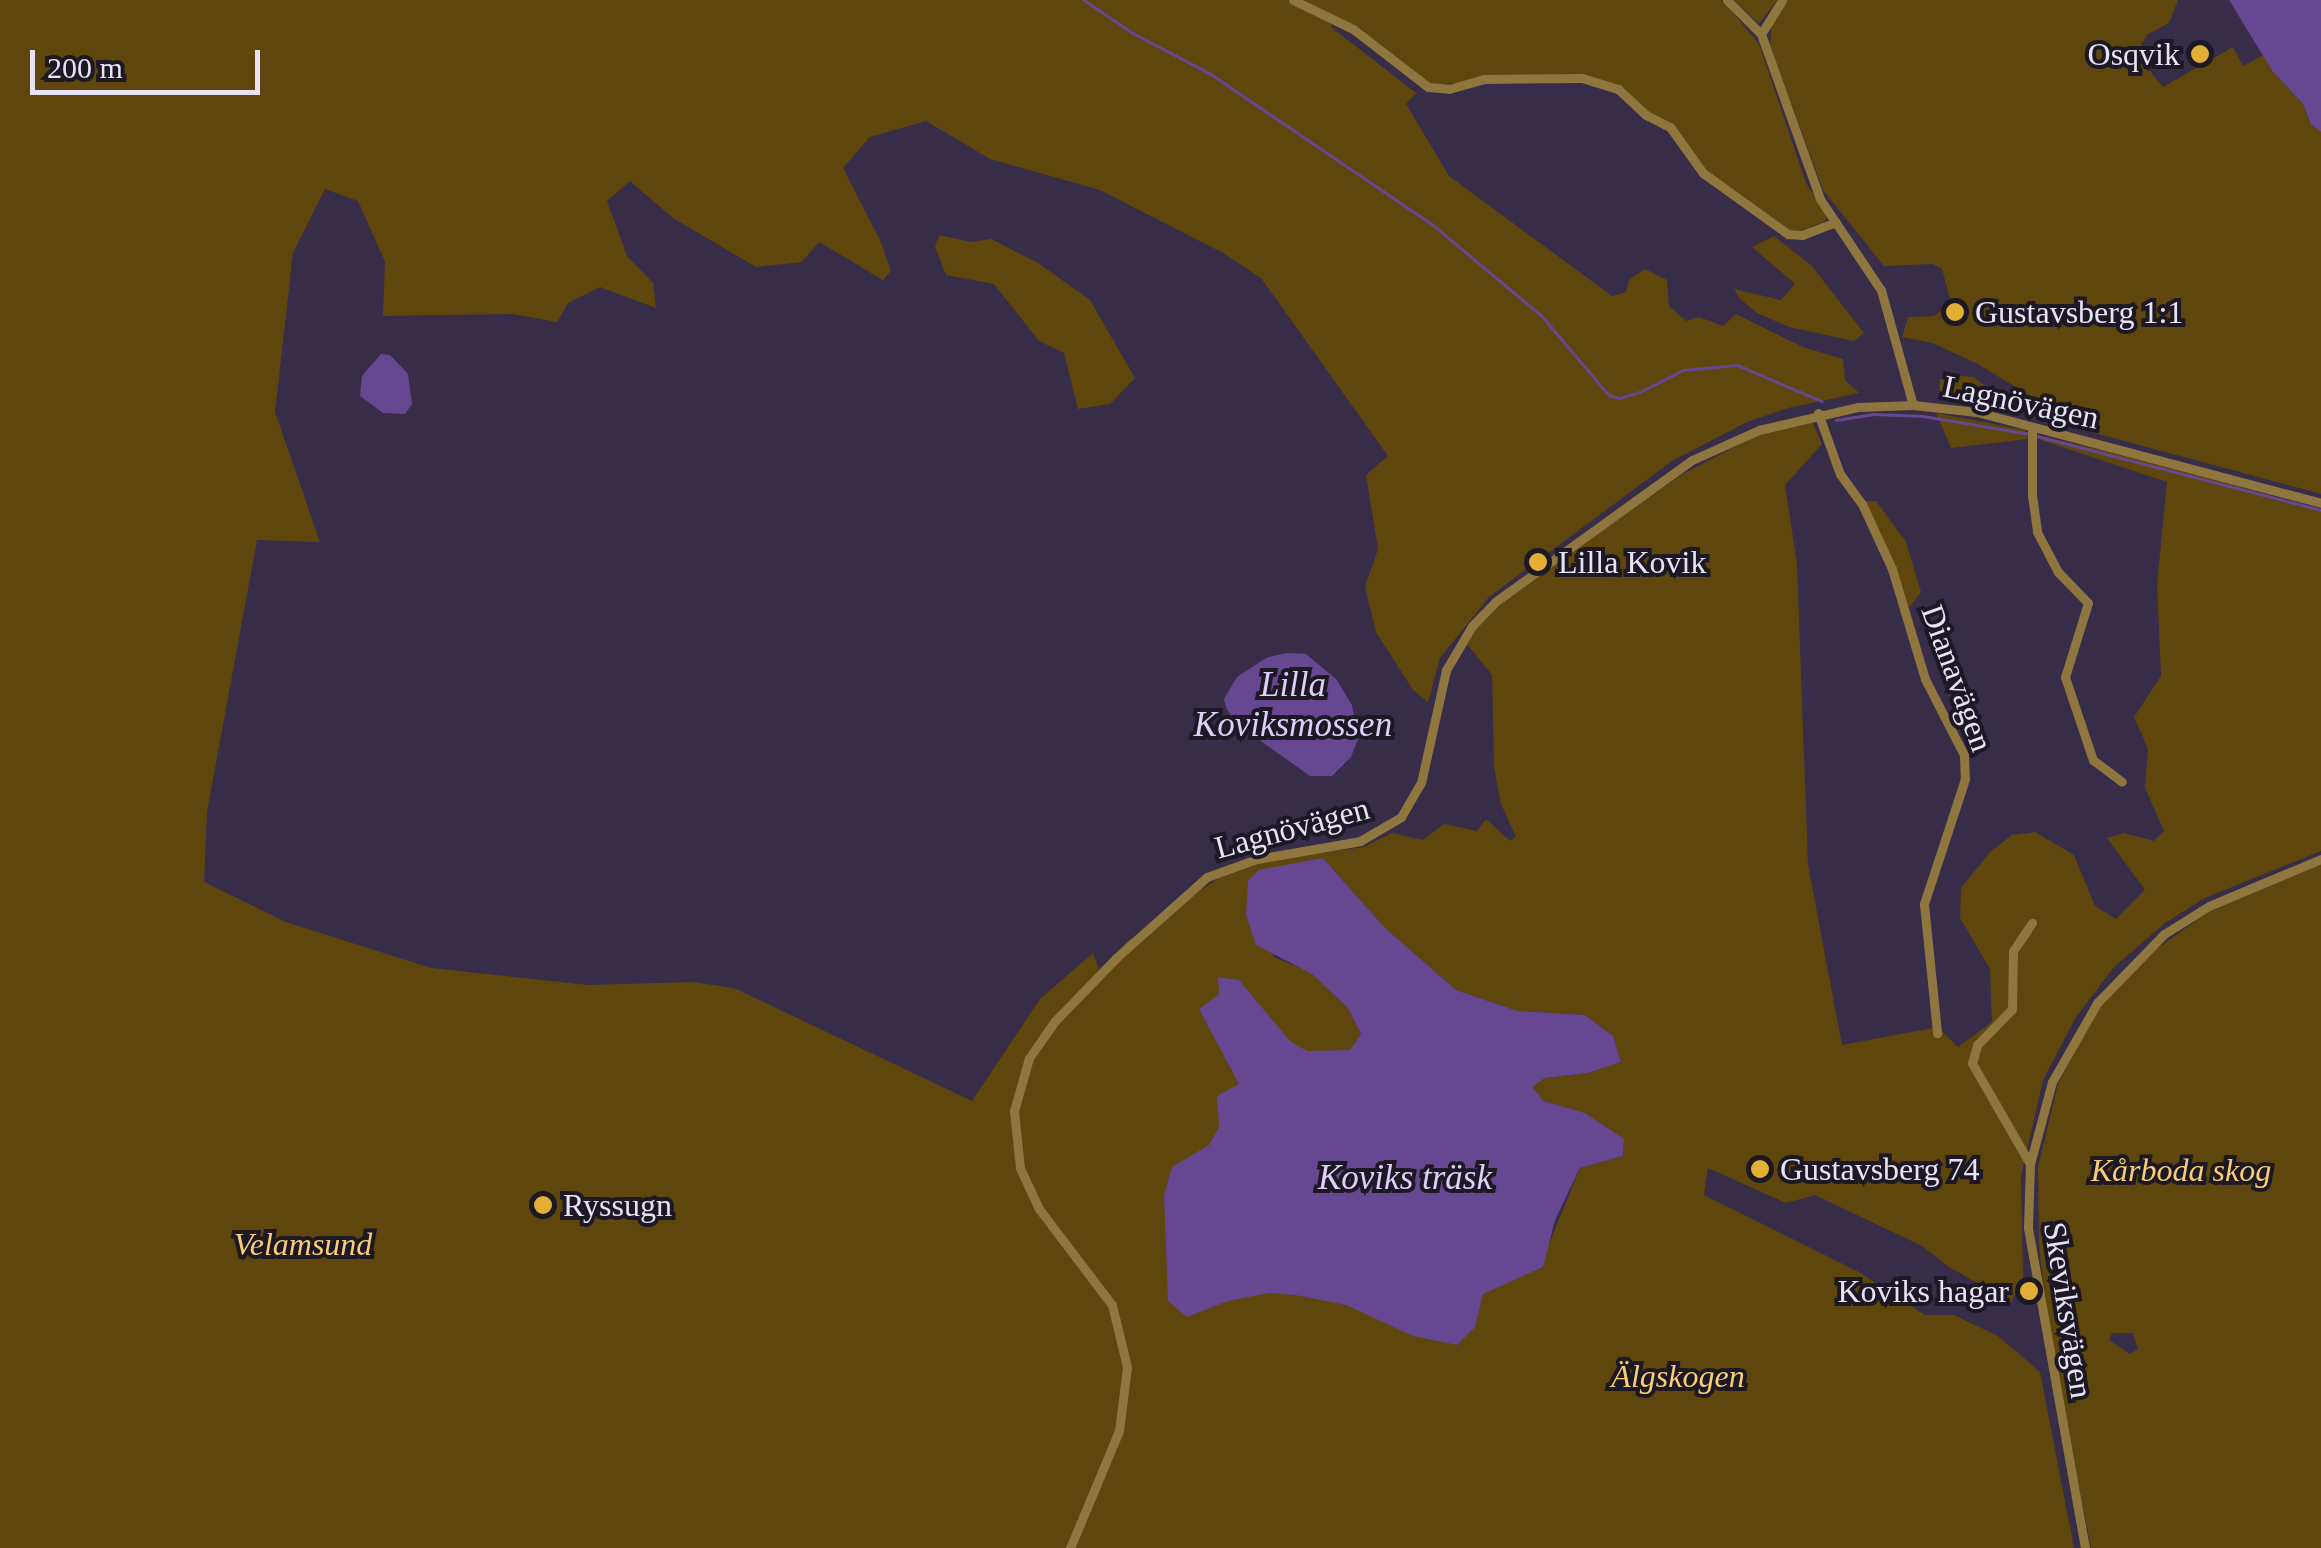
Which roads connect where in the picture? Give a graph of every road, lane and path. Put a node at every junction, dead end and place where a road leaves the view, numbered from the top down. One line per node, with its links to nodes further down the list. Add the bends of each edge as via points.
1 (1293, 0): 5 (street, via 1353,29 1428,87 1582,78 1618,90 1670,127 1703,173 1788,234)
2 (1726, 0): 4 (street)
3 (1782, 0): 4 (street)
4 (1761, 34): 5 (street, via 1809,172)
5 (1836, 222): 6 (street, via 1881,290)
6 (1912, 406): 7 (street, Lagnövägen); 8 (street, Lagnövägen)
7 (1818, 413): 13 (street, Dianavägen, via 1840,474 1892,569 1926,679 1964,754 1965,779 1924,904); 15 (street, Lagnövägen, via 1692,460 1494,602 1446,670 1421,783 1402,816 1360,841 1257,858 1207,877 1116,958 1036,1046 1014,1110 1020,1168 1039,1209 1112,1306 1128,1367 1120,1431)
8 (2032, 426): 9 (street, Lagnövägen); 10 (street, via 2037,532 2058,572 2088,603 2065,678 2093,760)
9 (2321, 503)
10 (2122, 782)
11 (2321, 859): 14 (street, Skeviksvägen, via 2209,906 2164,934 2123,972 2096,1003 2058,1069)
12 (2032, 923): 14 (street, via 2014,951 2012,1009 1977,1045 1972,1062)
13 (1937, 1033)
14 (2030, 1164): 16 (street, Skeviksvägen, via 2034,1270)
15 (1070, 1548)
16 (2085, 1548)

